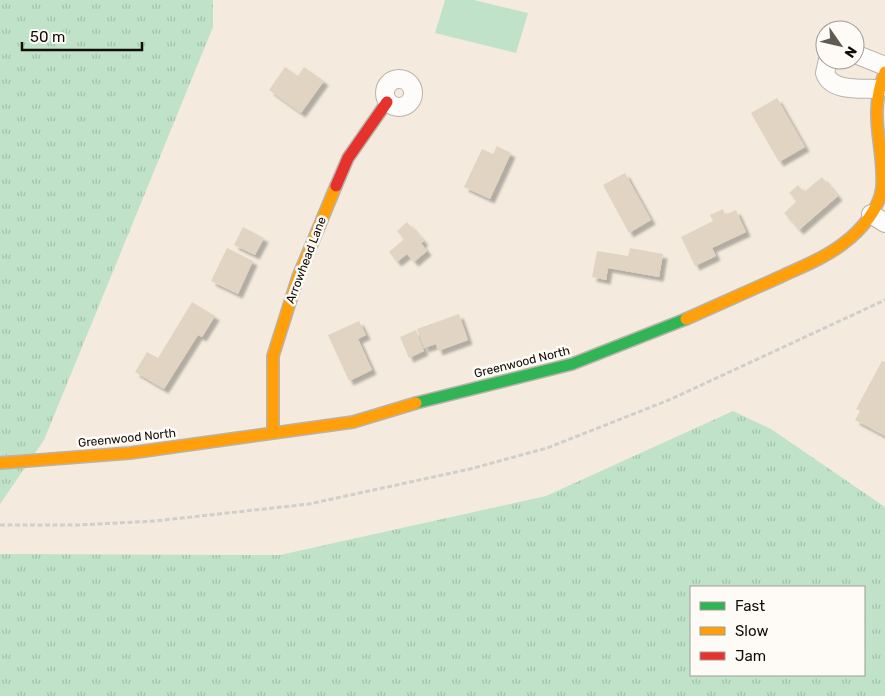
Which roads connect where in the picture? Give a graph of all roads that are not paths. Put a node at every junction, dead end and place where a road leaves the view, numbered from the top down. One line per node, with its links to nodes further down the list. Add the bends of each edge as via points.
1 (865, 58): 2 (street)
2 (885, 66)
3 (826, 70): 5 (street, via 832,84)
4 (885, 72): 5 (street, Greenwood North)
5 (878, 89): 7 (street, Greenwood North, via 876,118 883,172)
6 (387, 102): 8 (street, Arrowhead Lane, via 348,158 289,303 273,356)
7 (878, 219): 8 (street, Greenwood North, via 816,260 597,356 552,370 458,391 354,422)
8 (273, 433): 9 (street, Greenwood North, via 130,453)
9 (0, 463)

